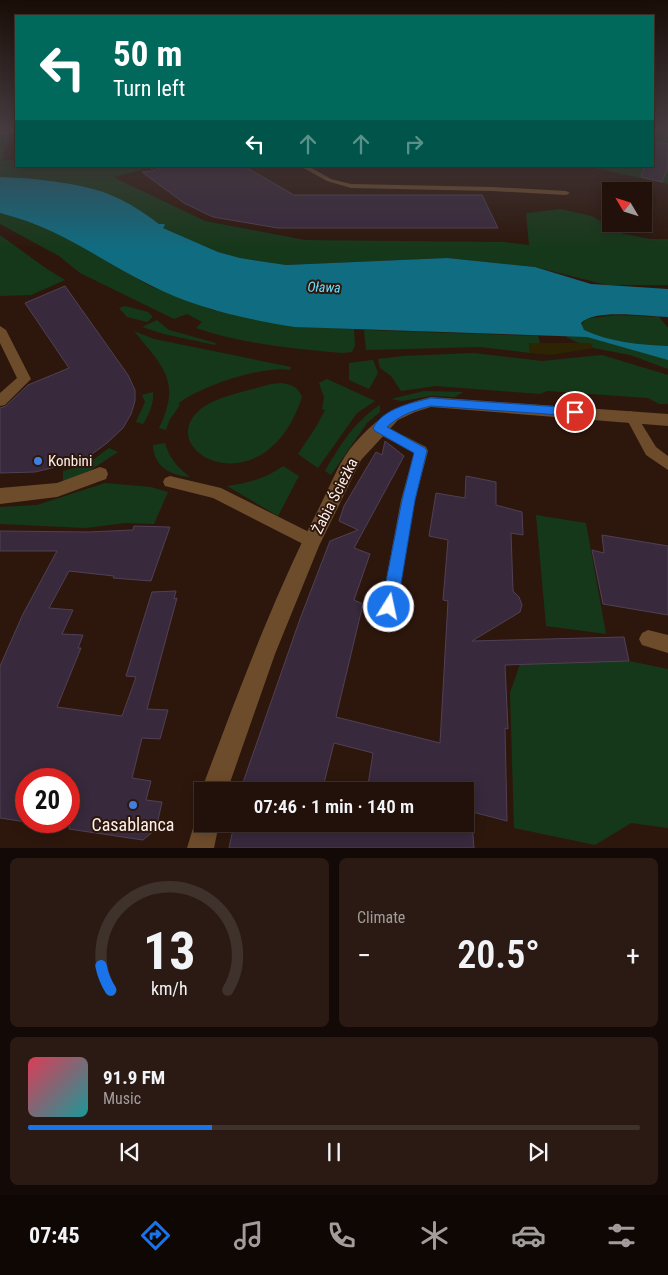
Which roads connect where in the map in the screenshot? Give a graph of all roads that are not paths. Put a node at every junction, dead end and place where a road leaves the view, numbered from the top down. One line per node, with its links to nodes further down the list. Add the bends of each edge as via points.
1 (310, 170): 2 (lane, via 329,180 352,186)
2 (566, 194)
3 (0, 330): 4 (street, via 24,379)
4 (0, 401)
5 (631, 416): 6 (street, Żabia Ścieżka); 7 (street, Żabia Ścieżka, via 431,402 392,416); 8 (lane, via 650,451)
6 (668, 420)
7 (379, 428): 12 (street, Żabia Ścieżka, via 355,455); 13 (lane, via 421,451 408,500)
8 (668, 464)
9 (100, 474): 11 (street, via 57,490)
10 (170, 482): 12 (lane, via 216,492)
11 (0, 496)
12 (312, 541): 16 (street, Żabia Ścieżka, via 264,654)
13 (389, 607)
14 (648, 639): 15 (lane)
15 (668, 644)
16 (217, 782)
17 (204, 832): 18 (street)
18 (200, 848)

